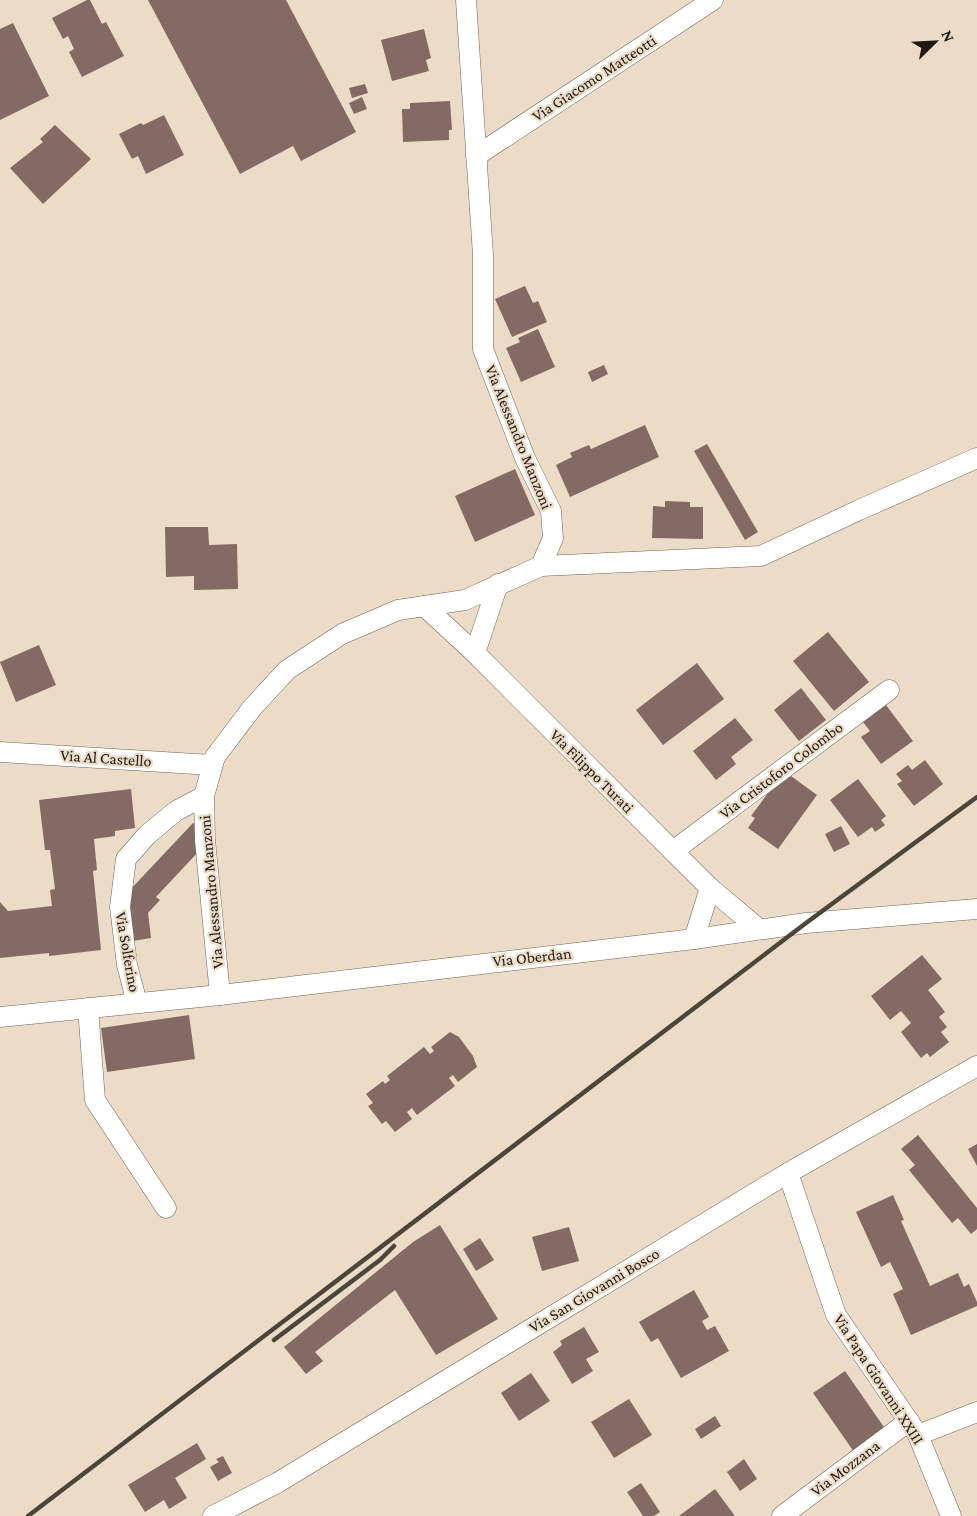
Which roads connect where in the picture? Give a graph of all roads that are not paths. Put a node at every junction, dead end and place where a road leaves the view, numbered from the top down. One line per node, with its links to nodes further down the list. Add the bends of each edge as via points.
1 (466, 0): 3 (street, Via Alessandro Manzoni)
2 (712, 0): 3 (street, Via Giacomo Matteotti)
3 (476, 156): 5 (street, Via Alessandro Manzoni, via 483,255 483,349 525,458 551,511 553,538)
4 (977, 458): 5 (street, via 761,556)
5 (541, 566): 6 (street, Via Alessandro Manzoni)
6 (498, 584): 7 (street, Via Alessandro Manzoni, via 465,600); 8 (street)
7 (424, 606): 8 (street, Via Filippo Turati); 11 (street, Via Alessandro Manzoni, via 398,610 342,634 287,670 252,708)
8 (475, 653): 13 (street, Via Filippo Turati)
9 (889, 690): 13 (street, Via Cristoforo Colombo)
10 (0, 752): 11 (street, Via Al Castello)
11 (212, 765): 12 (street, Via Alessandro Manzoni)
12 (204, 796): 18 (street, Via Alessandro Manzoni); 19 (street, Via Solferino, via 176,811 126,859 120,907 127,965)
13 (673, 851): 14 (street, Via Filippo Turati)
14 (710, 888): 16 (street, Via Filippo Turati); 17 (street)
15 (977, 909): 16 (street, Via Oberdan)
16 (759, 929): 17 (street, Via Oberdan)
17 (694, 939): 18 (street, Via Oberdan)
18 (220, 995): 19 (street, Via Oberdan)
19 (137, 1003): 20 (street, Via Oberdan)
20 (88, 1008): 21 (street, Via Oberdan); 24 (street, via 95,1100)
21 (0, 1017)
22 (977, 1066): 23 (street, Via San Giovanni Bosco)
23 (788, 1173): 26 (street, Via Papa Giovanni XXIII, via 836,1315); 27 (street, Via San Giovanni Bosco, via 287,1477)
24 (166, 1208)
25 (977, 1412): 26 (street, Via Mozzana)
26 (914, 1428): 28 (street, Via Mozzana); 29 (street, Via Papa Giovanni XXIII)
27 (213, 1516)
28 (782, 1516)
29 (951, 1516)

